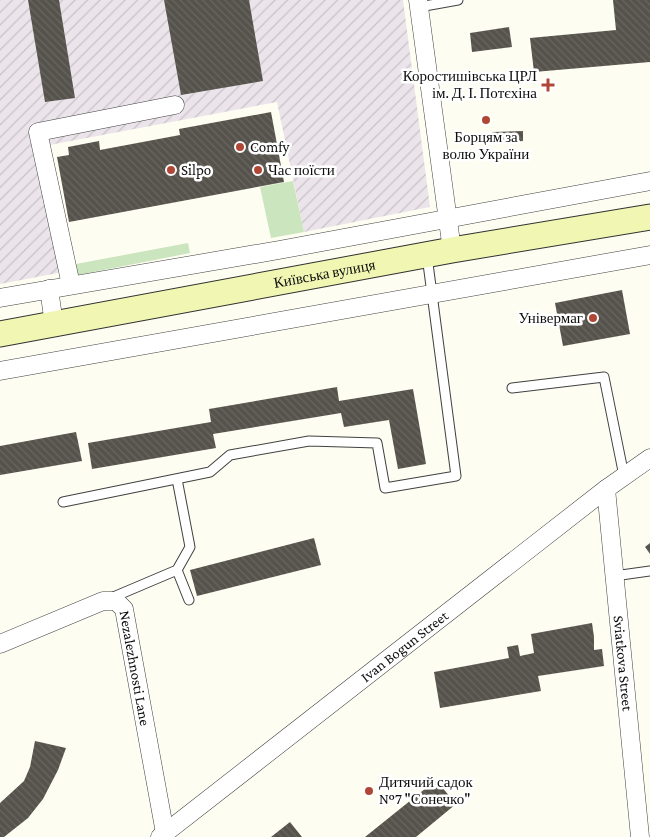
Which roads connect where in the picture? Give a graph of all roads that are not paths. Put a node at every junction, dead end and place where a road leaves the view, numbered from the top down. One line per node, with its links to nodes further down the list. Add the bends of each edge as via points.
1 (458, 0): 2 (lane)
2 (419, 4): 6 (street)
3 (175, 105): 12 (street, via 38,132)
4 (650, 181): 6 (street)
5 (650, 216): 8 (main road, Київська вулиця)
6 (448, 218): 7 (street); 8 (street)
7 (279, 250): 11 (street); 12 (street)
8 (452, 250): 9 (main road, Київська вулиця)
9 (427, 255): 11 (main road, Київська вулиця); 14 (lane)
10 (650, 255): 14 (street)
11 (289, 281): 16 (main road, Київська вулиця)
12 (71, 285): 13 (street)
13 (49, 289): 15 (street); 16 (street)
14 (432, 294): 18 (street); 22 (lane, via 456,476 385,488 377,443 309,441 230,455 210,472)
15 (0, 298)
16 (54, 324): 17 (main road, Київська вулиця)
17 (0, 334)
18 (0, 372)
19 (512, 388): 21 (lane, via 604,376)
20 (650, 458): 21 (street, Ivan Bogun Street)
21 (624, 476): 23 (street, Ivan Bogun Street)
22 (177, 479): 24 (lane); 25 (lane, via 190,547)
23 (606, 489): 27 (street, Sviatkova Street); 31 (street, Ivan Bogun Street)
24 (63, 502)
25 (177, 570): 28 (lane); 29 (lane)
26 (650, 571): 27 (lane)
27 (614, 576): 32 (street, Sviatkova Street)
28 (189, 600)
29 (103, 601): 30 (street, Nezalezhnosti Lane); 31 (street, Nezalezhnosti Lane, via 116,600 124,609)
30 (0, 644)
31 (163, 835)
32 (640, 837)

